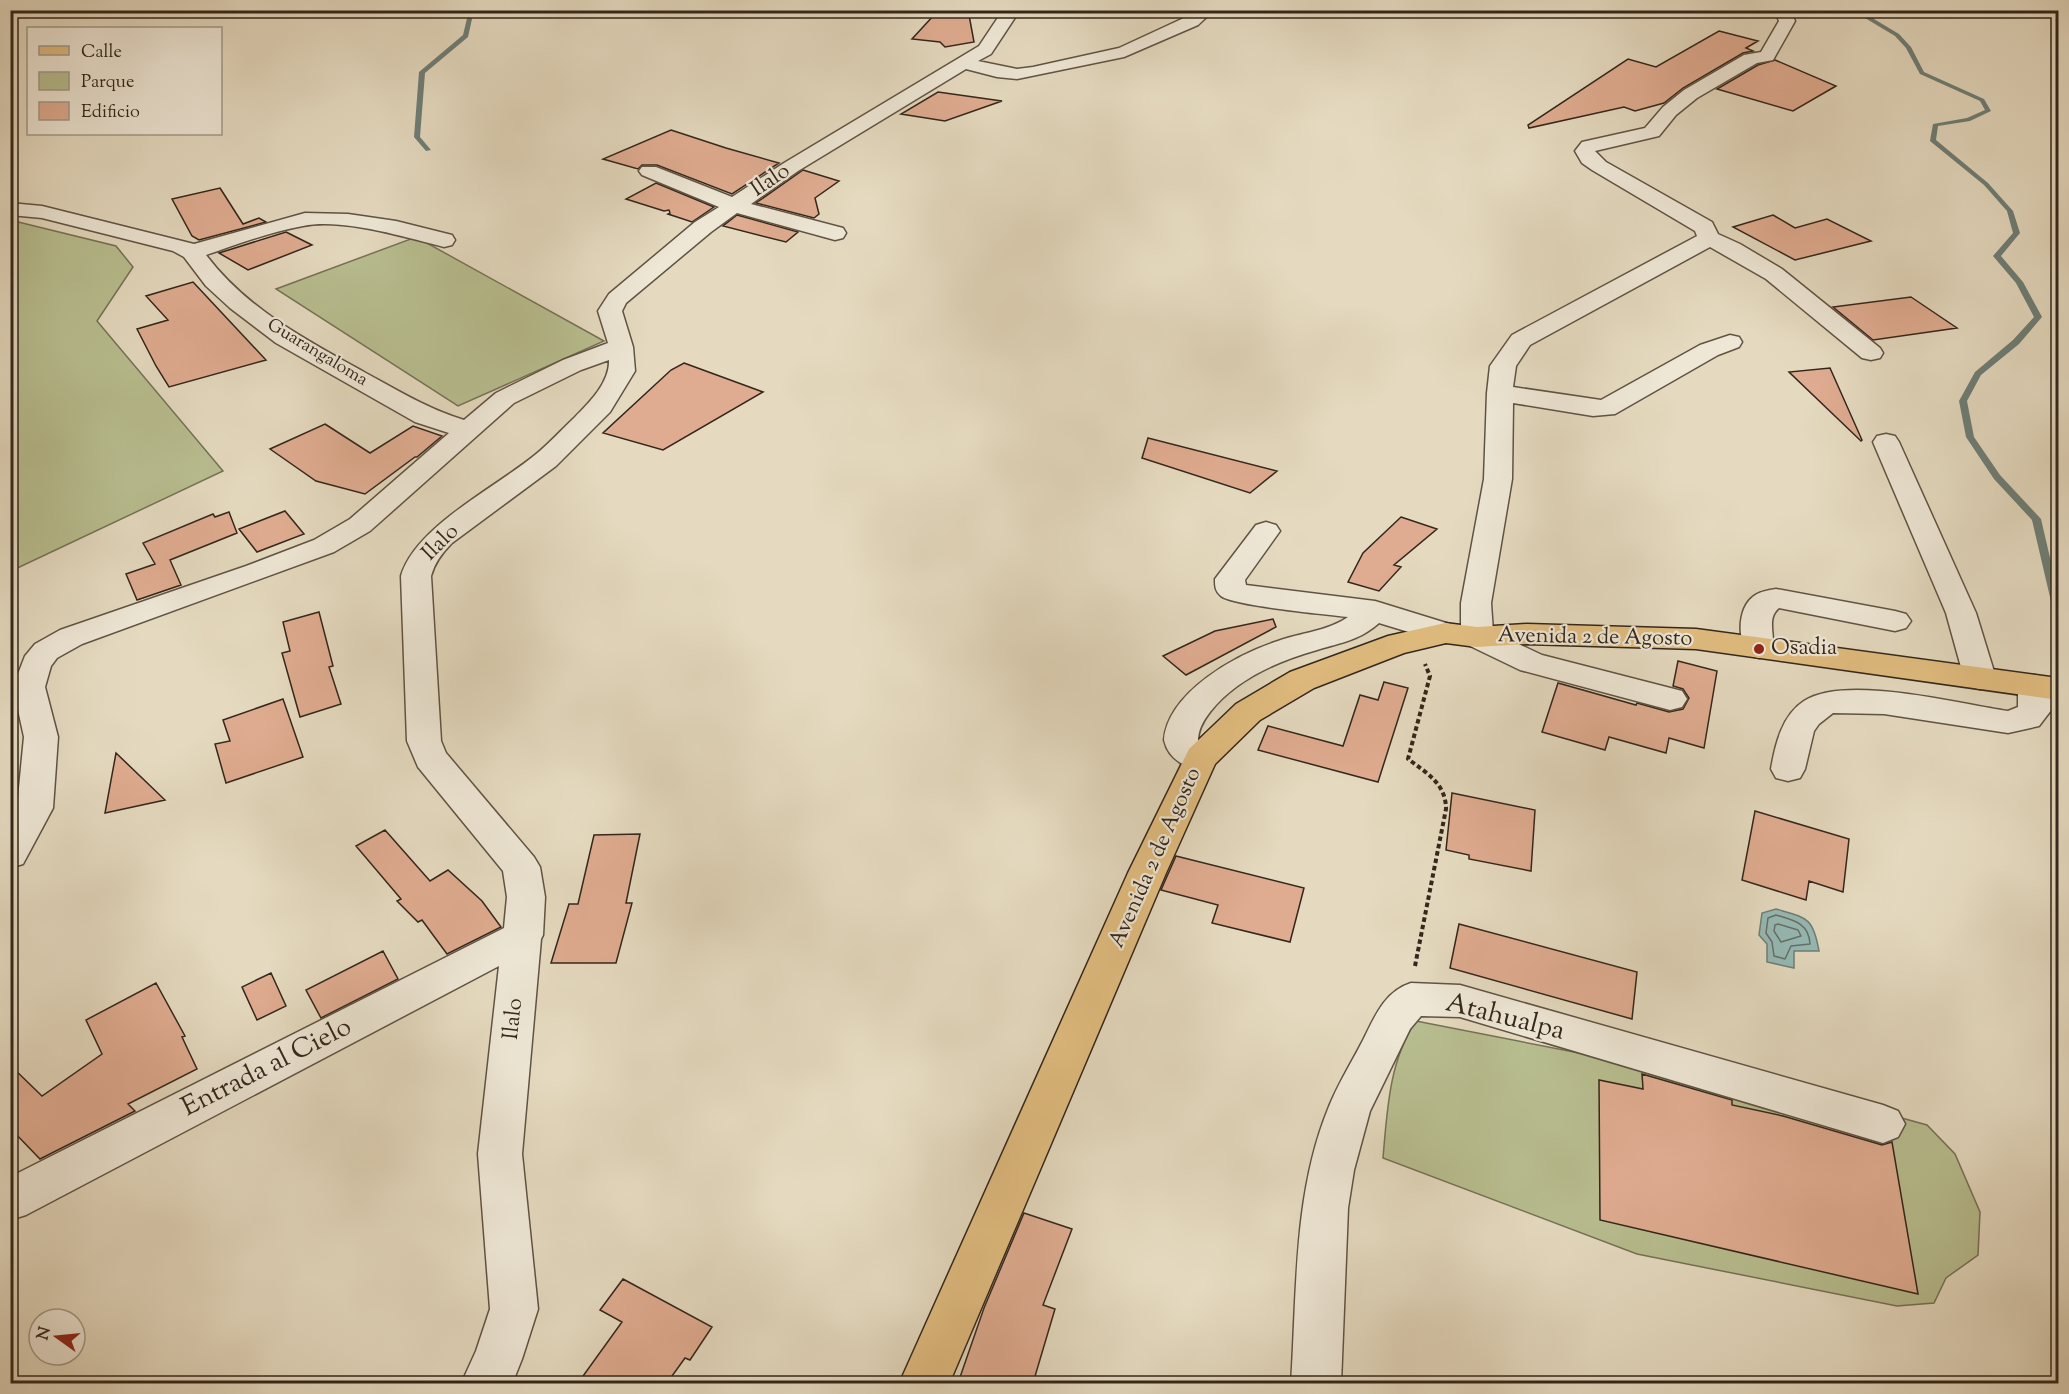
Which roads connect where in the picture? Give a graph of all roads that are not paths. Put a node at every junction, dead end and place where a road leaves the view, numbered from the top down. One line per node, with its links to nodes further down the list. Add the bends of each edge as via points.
1 (1012, 10): 4 (street, Ilalo, via 985,50)
2 (1206, 10): 4 (street, via 1192,21 1124,52 1033,72 997,72)
3 (1782, 10): 9 (street, via 1787,21 1767,56 1749,60 1697,89 1664,115 1652,132 1589,146 1585,151 1599,166 1704,227)
4 (964, 63): 6 (street, Ilalo, via 791,167)
5 (649, 171): 6 (street)
6 (735, 206): 8 (street); 13 (street, Ilalo, via 703,227 617,299 610,311)
7 (10, 209): 11 (street, via 92,223)
8 (835, 233)
9 (1709, 238): 14 (street, via 1762,265); 15 (street, via 1521,340 1503,366)
10 (444, 240): 11 (street, via 348,220 305,219)
11 (192, 252): 16 (street, Guarangaloma, via 214,281 285,338 424,416)
12 (1730, 342): 15 (street, via 1606,408)
13 (621, 347): 16 (street, via 572,365 505,398); 29 (street, Ilalo, via 621,371 601,406 546,460 430,548 416,576 424,741 430,758 521,867 526,897)
14 (1871, 353)
15 (1500, 393): 21 (street, via 1498,479 1476,603)
16 (467, 430): 28 (street, via 343,537 257,572 71,637 46,651 36,663 29,687 41,737 35,808)
17 (1886, 442): 23 (street, via 1961,613)
18 (1266, 531): 19 (street, via 1230,579 1230,588 1238,593)
19 (1375, 611): 21 (street); 26 (street, via 1348,630 1258,660 1210,690 1188,717 1180,738 1187,753)
20 (1895, 621): 22 (street, via 1776,598 1759,607)
21 (1461, 635): 22 (main road, Avenida 2 de Agosto, via 1685,639); 25 (street, via 1531,663); 26 (main road, Avenida 2 de Agosto, via 1399,644 1302,680 1248,712)
22 (1759, 648): 23 (main road, Avenida 2 de Agosto)
23 (1980, 678): 24 (main road, Avenida 2 de Agosto)
24 (2046, 687): 27 (street, via 2027,718 2008,722 1858,701 1825,703 1805,718 1793,737)
25 (1670, 699)
26 (1201, 758): 33 (main road, Avenida 2 de Agosto)
27 (1788, 769)
28 (10, 854)
29 (524, 935): 31 (street, Entrada al Cielo); 32 (street, Ilalo, via 500,1154 514,1309)
30 (1884, 1124): 34 (street, Atahualpa, via 1460,1002 1411,999 1395,1018 1349,1110 1332,1170 1325,1208)
31 (10, 1200)
32 (486, 1383)
33 (924, 1383)
34 (1316, 1383)

